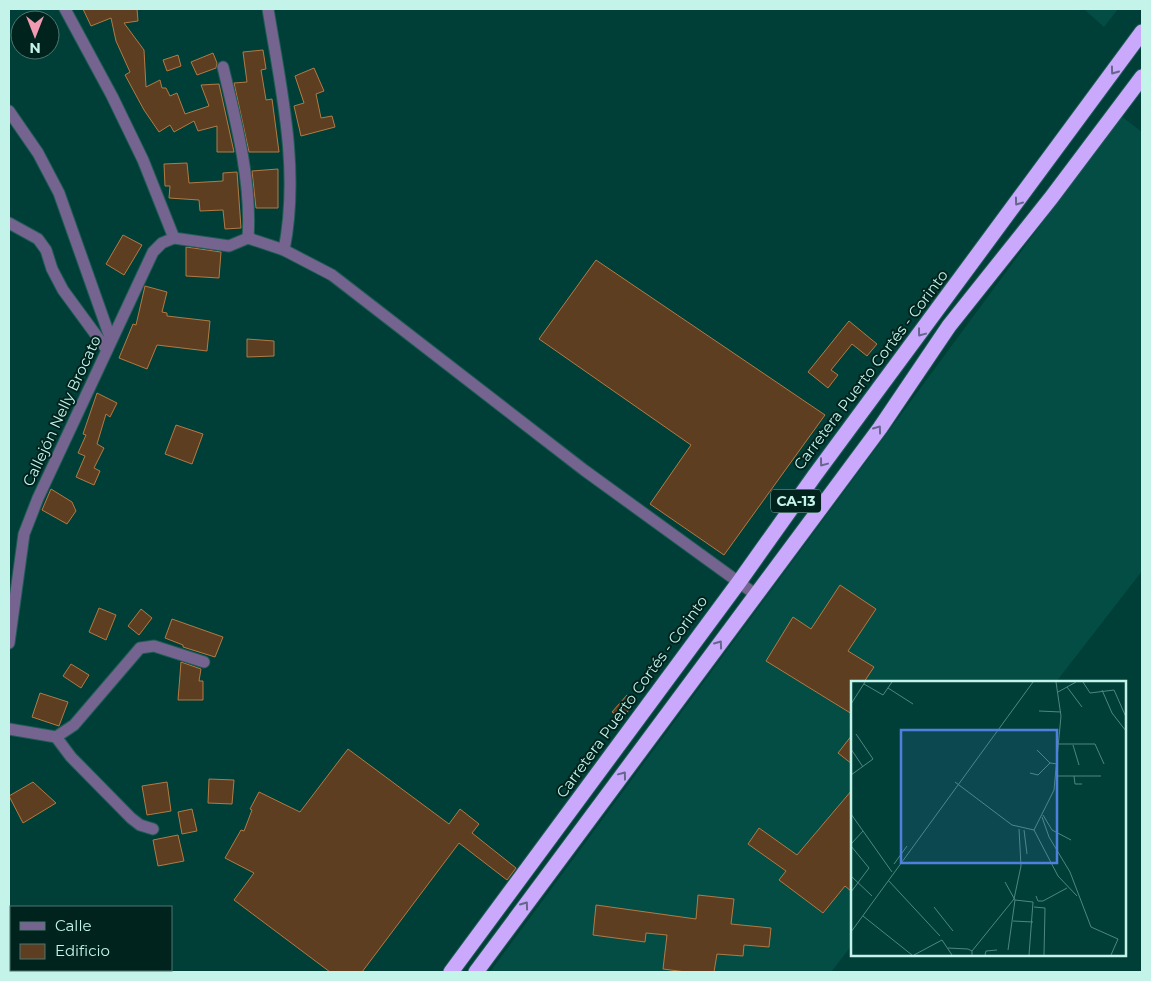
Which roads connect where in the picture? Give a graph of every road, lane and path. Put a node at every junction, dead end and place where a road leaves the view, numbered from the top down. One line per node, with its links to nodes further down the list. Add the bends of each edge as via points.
1 (65, 9): 8 (street, via 143,160)
2 (268, 9): 10 (street, via 290,149 292,190)
3 (1142, 32): 12 (highway, Carretera Puerto Cortés - Corinto / CA-13, one-way to 12)
4 (223, 67): 9 (street, via 239,130 248,199)
5 (1142, 77): 13 (highway, CA-13, one-way to 5, via 880,428 949,326)
6 (9, 111): 11 (street, via 38,153 59,192)
7 (9, 223): 11 (street, via 38,239 63,290)
8 (174, 238): 9 (street, via 229,246); 11 (street, Callejón Nelly Brocato, via 162,242 153,252)
9 (248, 238): 10 (street)
10 (284, 250): 12 (street, via 332,275 584,470)
11 (109, 345): 14 (street, Callejón Nelly Brocato, via 24,534)
12 (739, 582): 13 (street); 19 (highway, Carretera Puerto Cortés - Corinto / CA-13)
13 (755, 594): 20 (highway, CA-13, one-way to 13)
14 (9, 639)
15 (204, 662): 17 (street, via 154,646 140,648 74,725)
16 (9, 729): 17 (street)
17 (56, 738): 18 (street, via 70,757 131,818)
18 (153, 829)
19 (499, 906): 20 (highway); 21 (highway, Carretera Puerto Cortés - Corinto / CA-13)
20 (513, 922): 22 (highway, CA-13)
21 (451, 972)
22 (476, 972)

